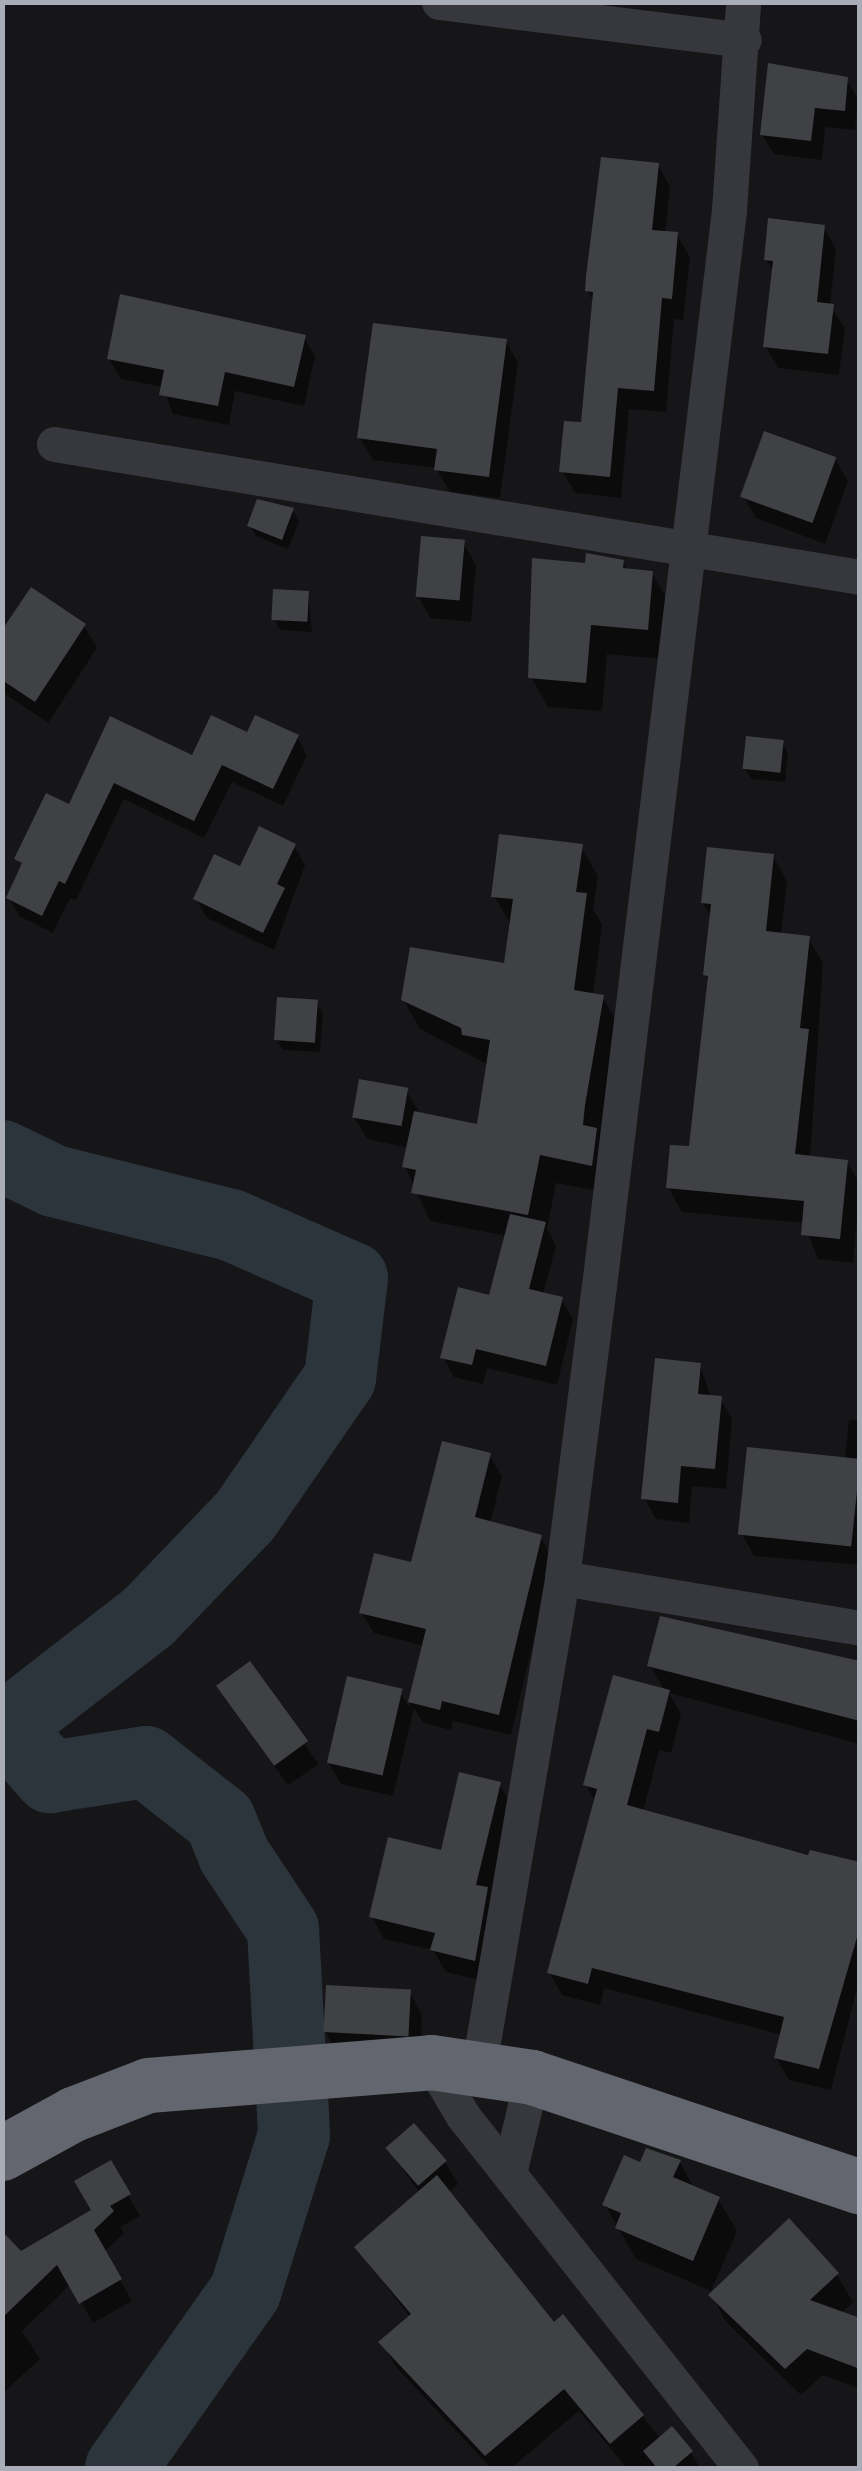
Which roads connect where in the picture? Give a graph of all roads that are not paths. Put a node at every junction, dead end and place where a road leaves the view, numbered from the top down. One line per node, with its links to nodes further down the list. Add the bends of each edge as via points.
1 (438, 2): 3 (street)
2 (743, 2): 3 (street)
3 (744, 40): 5 (street)
4 (54, 444): 5 (street)
5 (688, 547): 6 (street); 7 (street)
6 (860, 576)
7 (562, 1578): 8 (street); 9 (street)
8 (860, 1628)
9 (455, 2064): 10 (highway); 11 (highway, via 323,2068 148,2085 73,2114); 12 (street, via 463,2116)
10 (532, 2077): 12 (street); 13 (highway)
11 (2, 2153)
12 (510, 2169): 14 (street)
13 (860, 2187)
14 (742, 2468)

